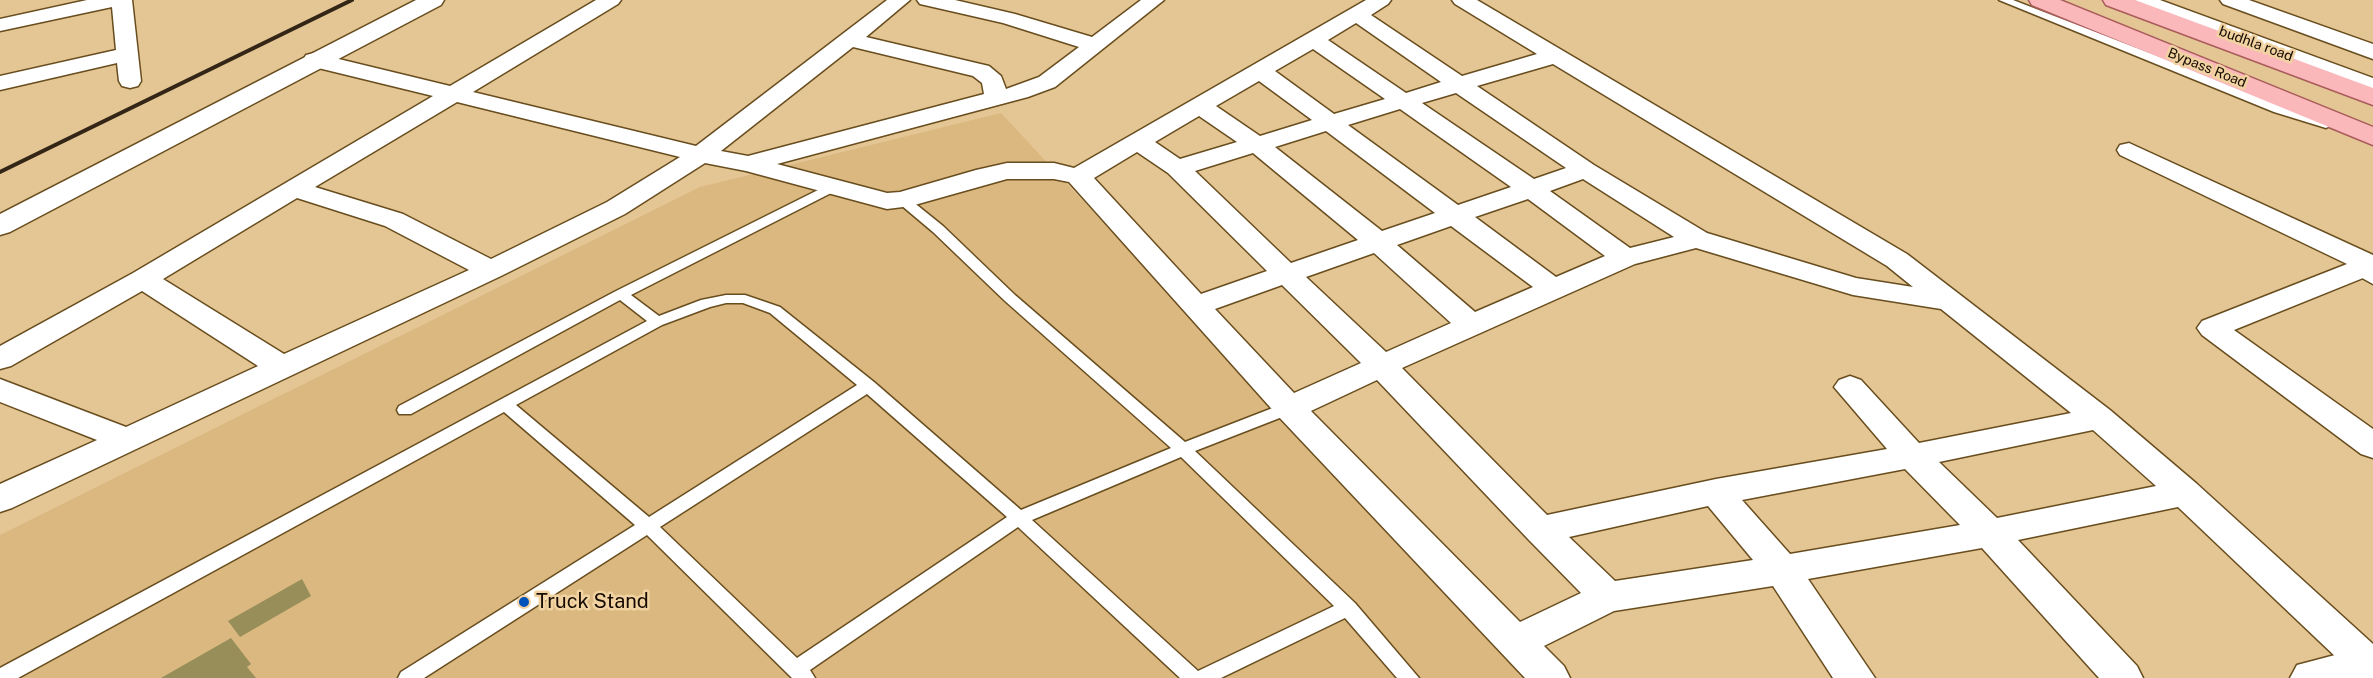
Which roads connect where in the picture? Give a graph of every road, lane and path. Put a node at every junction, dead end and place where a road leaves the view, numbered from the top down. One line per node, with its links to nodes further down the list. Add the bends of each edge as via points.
1 (116, 0): 17 (street)
2 (122, 0): 22 (street)
3 (433, 0): 24 (street)
4 (611, 0): 30 (street)
5 (900, 0): 19 (street)
6 (927, 0): 16 (street)
7 (1026, 0): 16 (street)
8 (1154, 0): 20 (street)
9 (1462, 0): 23 (street)
10 (2004, 0): 36 (lane, via 2278,109)
11 (2040, 0): 36 (main road, Bypass Road)
12 (2114, 0): 32 (main road)
13 (2139, 0): 29 (street, budhla road)
14 (2230, 0): 21 (street)
15 (1364, 6): 18 (street); 28 (street)
16 (1008, 18): 20 (street)
17 (0, 25)
18 (1313, 39): 25 (street); 33 (street)
19 (851, 40): 31 (street, via 981,71 993,81); 40 (street)
20 (1096, 45): 31 (street, via 1047,82)
21 (2373, 52)
22 (128, 54): 26 (street); 27 (street)
23 (1555, 56): 28 (street); 60 (street, via 1897,260)
24 (314, 60): 30 (street); 50 (street)
25 (1259, 70): 34 (street); 35 (street)
26 (130, 81)
27 (0, 83)
28 (1458, 85): 33 (street); 43 (street)
29 (2373, 87)
30 (452, 94): 40 (street); 46 (street)
31 (996, 98): 41 (street)
32 (2373, 98)
33 (1404, 101): 35 (street); 47 (street)
34 (1199, 105): 37 (street); 38 (street)
35 (1331, 122): 38 (street); 49 (street)
36 (2373, 137)
37 (1137, 141): 42 (street); 44 (street)
38 (1256, 144): 42 (street); 52 (street)
39 (2129, 150): 55 (street)
40 (701, 155): 41 (street); 54 (street, via 616,208)
41 (748, 164): 45 (street)
42 (1177, 168): 56 (street)
43 (1585, 170): 47 (street); 51 (street)
44 (1078, 176): 48 (street, via 1054,171 1007,171); 61 (street)
45 (834, 186): 48 (street, via 872,198); 59 (lane)
46 (294, 189): 54 (street, via 394,220); 57 (street)
47 (1531, 189): 49 (street); 53 (street)
48 (902, 200): 76 (lane)
49 (1455, 215): 52 (street); 58 (street)
50 (0, 226)
51 (1697, 239): 53 (street); 60 (street, via 1853,286)
52 (1378, 242): 56 (street); 63 (street)
53 (1624, 258): 58 (street)
54 (491, 270): 66 (street)
55 (2369, 270): 75 (street, via 2212,328)
56 (1286, 274): 61 (street); 65 (street)
57 (143, 279): 64 (street); 66 (street)
58 (1555, 290): 63 (street)
59 (621, 294): 62 (lane); 72 (lane)
60 (1953, 302): 73 (street)
61 (1197, 305): 71 (street)
62 (657, 322): 67 (lane, via 726,299 762,304 775,310); 70 (lane)
63 (1471, 325): 65 (street)
64 (0, 359)
65 (1383, 367): 71 (street); 83 (street)
66 (282, 368): 74 (street)
67 (868, 386): 81 (lane); 82 (lane)
68 (1850, 387): 77 (street)
69 (0, 390): 74 (street)
70 (506, 405): 82 (lane); 91 (lane)
71 (1289, 408): 76 (lane); 88 (street)
72 (405, 410)
73 (2099, 418): 77 (street); 79 (street)
74 (126, 439): 80 (street)
75 (2373, 446)
76 (1183, 449): 81 (lane); 87 (lane)
77 (1912, 456): 78 (street); 84 (street)
78 (1716, 492): 83 (street); 85 (street)
79 (2185, 493): 84 (street); 89 (street)
80 (0, 499)
81 (1019, 518): 90 (lane); 93 (lane)
82 (648, 526): 90 (lane); 92 (lane)
83 (1539, 530): 86 (street)
84 (1990, 533): 85 (street); 98 (street)
85 (1782, 570): 86 (street); 97 (street)
86 (1608, 597): 88 (street)
87 (1348, 609): 94 (lane); 95 (lane)
88 (1515, 642): 96 (street)
89 (2371, 664): 99 (street)
90 (800, 673)
91 (0, 678)
92 (408, 678)
93 (1193, 678)
94 (1202, 678)
95 (1409, 678)
96 (1550, 678)
97 (1855, 678)
98 (2123, 678)
99 (2312, 678)

